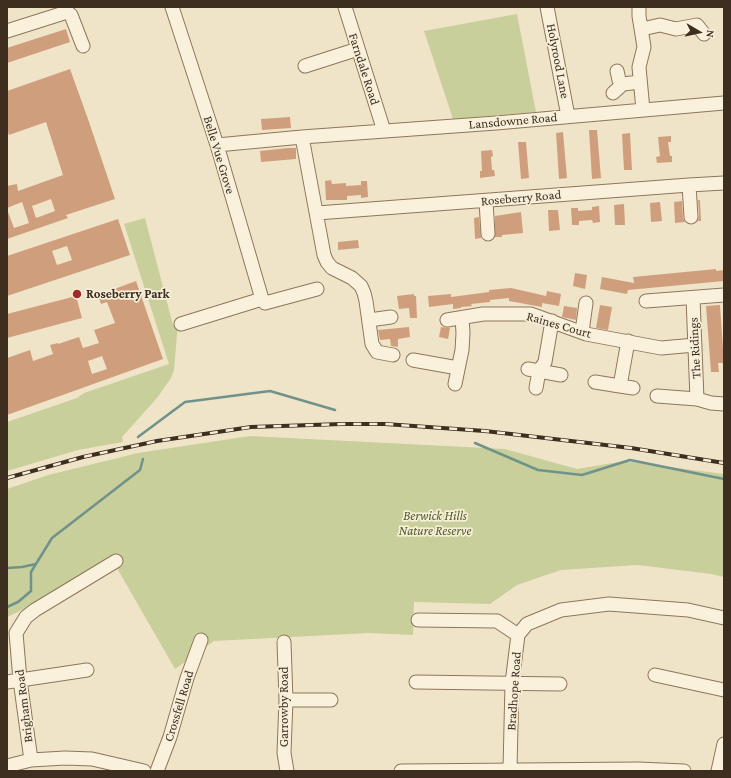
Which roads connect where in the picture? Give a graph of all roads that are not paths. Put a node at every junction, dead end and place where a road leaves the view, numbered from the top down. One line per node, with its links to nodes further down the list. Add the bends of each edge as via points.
1 (172, 7): 20 (street, Belle Vue Grove)
2 (344, 7): 9 (street, Farndale Road)
3 (547, 7): 17 (street, Holyrood Lane)
4 (638, 7): 6 (street)
5 (700, 25): 6 (street, via 676,29 660,25)
6 (642, 29): 12 (street, via 644,47 639,67)
7 (7, 31): 8 (street, via 67,12 71,15)
8 (82, 46)
9 (358, 48): 10 (street); 18 (street, Farndale Road)
10 (305, 66)
11 (617, 71): 13 (street, via 619,80)
12 (640, 82): 13 (street); 16 (street)
13 (624, 84): 14 (street)
14 (613, 93)
15 (724, 103): 16 (street, Lansdowne Road)
16 (643, 110): 17 (street, Lansdowne Road)
17 (568, 116): 18 (street, Lansdowne Road)
18 (384, 131): 19 (street, Lansdowne Road)
19 (302, 137): 20 (street, Lansdowne Road); 24 (street)
20 (217, 145): 31 (street, Belle Vue Grove)
21 (724, 183): 22 (street, Roseberry Road)
22 (689, 185): 23 (street, Roseberry Road); 25 (street)
23 (486, 201): 24 (street, Roseberry Road); 26 (street)
24 (317, 213): 35 (street, via 327,262 332,268 352,278 361,286)
25 (691, 217)
26 (488, 234)
27 (317, 289): 31 (street)
28 (724, 296): 29 (street, The Ridings)
29 (692, 298): 30 (street, The Ridings); 41 (street, The Ridings)
30 (646, 300)
31 (263, 301): 38 (street)
32 (586, 303): 39 (street)
33 (391, 317): 35 (street)
34 (462, 318): 36 (street, Raines Court); 37 (street, Raines Court, via 483,314 531,314); 44 (street, via 462,350)
35 (369, 320): 42 (street, via 372,344 377,352)
36 (447, 320)
37 (552, 322): 39 (street, Raines Court); 45 (street, via 545,362)
38 (181, 324)
39 (582, 332): 40 (street, Raines Court)
40 (628, 341): 41 (street, Raines Court, via 661,348); 49 (street, via 608,384)
41 (695, 345): 51 (street, The Ridings)
42 (393, 355)
43 (413, 360): 44 (street)
44 (458, 368): 47 (street)
45 (534, 370): 46 (street); 48 (street)
46 (560, 375)
47 (455, 384)
48 (536, 388)
49 (633, 388)
50 (657, 396): 51 (street)
51 (697, 399): 52 (street)
52 (724, 404)
53 (116, 561): 61 (street, Brigham Road, via 26,617 16,633)
54 (724, 618): 56 (street, Bradhope Road, via 688,610 610,604 561,610 526,624)
55 (418, 620): 56 (street, via 497,621)
56 (518, 635): 64 (street, Bradhope Road)
57 (201, 640): 76 (street, Crossfell Road)
58 (284, 642): 67 (street, Garrowby Road)
59 (87, 670): 61 (street)
60 (655, 675): 66 (street)
61 (20, 680): 62 (street); 70 (street, Brigham Road)
62 (7, 682)
63 (416, 682): 64 (street)
64 (512, 683): 65 (street); 73 (street, Bradhope Road)
65 (560, 684)
66 (724, 690)
67 (286, 700): 68 (street); 77 (street, Garrowby Road, via 284,753)
68 (331, 700)
69 (724, 744): 80 (street)
70 (31, 760): 71 (street); 72 (street)
71 (64, 764): 75 (street, via 92,759)
72 (7, 766)
73 (510, 770): 74 (street); 78 (street)
74 (586, 770): 79 (street)
75 (144, 771)
76 (157, 771)
77 (287, 771)
78 (401, 771)
79 (684, 771)
80 (718, 771)

